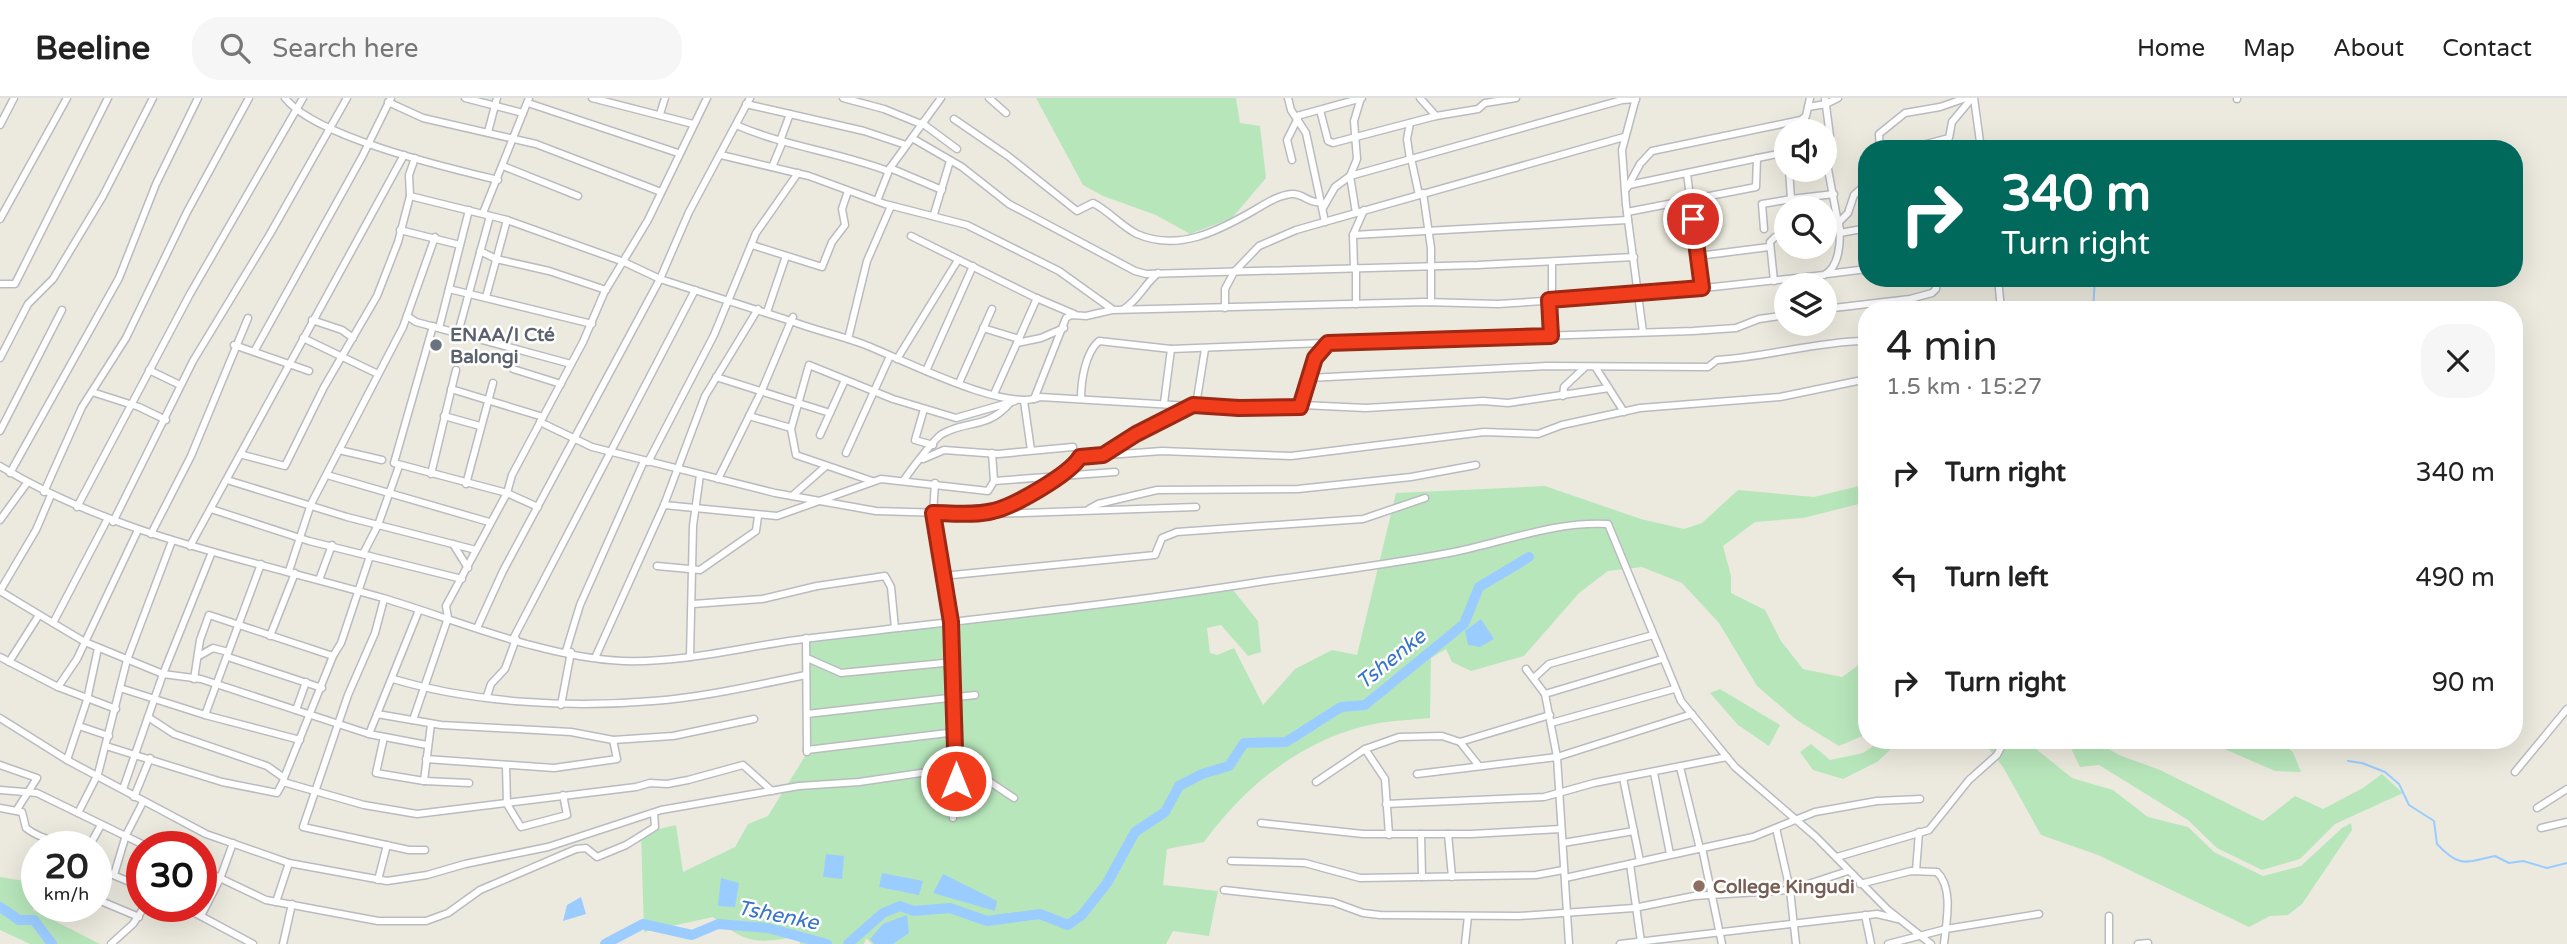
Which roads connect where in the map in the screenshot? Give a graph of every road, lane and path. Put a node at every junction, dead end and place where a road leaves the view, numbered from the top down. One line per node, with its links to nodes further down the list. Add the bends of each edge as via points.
1 (15, 98): 46 (street)
2 (67, 98): 99 (street)
3 (108, 98): 135 (street, via 15,284)
4 (153, 98): 183 (street, via 103,196 53,279 28,303)
5 (198, 98): 248 (street, via 156,184 119,278)
6 (249, 98): 206 (street, via 126,338)
7 (285, 98): 32 (street)
8 (303, 98): 32 (street)
9 (347, 98): 48 (street)
10 (465, 98): 28 (street)
11 (592, 98): 36 (street)
12 (665, 98): 36 (street)
13 (707, 98): 43 (street)
14 (843, 98): 44 (street)
15 (941, 98): 44 (street)
16 (989, 98): 35 (street)
17 (1288, 98): 39 (street)
18 (1361, 98): 33 (street); 50 (street, via 1354,121)
19 (1420, 98): 38 (street)
20 (1517, 98): 38 (street)
21 (1636, 98): 51 (street); 66 (street)
22 (1811, 98): 31 (street)
23 (1838, 98): 30 (street)
24 (1966, 98): 54 (street, via 1902,115 1879,134)
25 (1973, 98): 55 (street, via 1952,122 1951,137); 56 (street)
26 (389, 100): 49 (street, via 423,118); 58 (street)
27 (528, 100): 34 (street); 61 (street)
28 (496, 101): 34 (street); 49 (street)
29 (748, 101): 37 (street); 47 (street)
30 (1826, 101): 31 (street); 42 (street)
31 (1808, 107): 40 (street)
32 (297, 108): 48 (street); 190 (street)
33 (1320, 110): 39 (street); 50 (street, via 1329,143)
34 (523, 113): 52 (street)
35 (1006, 113)
36 (660, 114): 43 (street)
37 (790, 114): 57 (street); 59 (street)
38 (1436, 116): 45 (street)
39 (1298, 117): 68 (street, via 1287,140); 91 (street, via 1306,133)
40 (1805, 118): 78 (street, via 1657,149 1644,159)
41 (954, 119): 91 (street, via 1077,211 1093,203 1128,229 1161,241 1210,234 1290,194)
42 (1828, 119)
43 (693, 124): 61 (street)
44 (921, 124): 53 (street); 60 (street)
45 (1410, 124): 50 (street); 66 (street)
46 (0, 125)
47 (736, 125): 57 (street); 63 (street)
48 (331, 128): 58 (street); 202 (street)
49 (488, 132): 52 (street)
50 (1356, 136): 75 (street, via 1357,159)
51 (1624, 136): 78 (street); 83 (street)
52 (514, 138): 70 (street); 81 (street)
53 (912, 138): 59 (street); 69 (street)
54 (1879, 140)
55 (1940, 140)
56 (1979, 140)
57 (781, 141): 71 (street); 72 (street)
58 (369, 145): 62 (street); 181 (street)
59 (906, 145): 72 (street)
60 (957, 149)
61 (678, 153): 81 (street)
62 (404, 155): 65 (street); 164 (street)
63 (721, 155): 71 (street); 133 (street, via 689,212)
64 (1774, 155): 67 (street)
65 (415, 158): 76 (street); 85 (street, via 409,176)
66 (1410, 158): 75 (street); 83 (street)
67 (1757, 158): 74 (street); 88 (street, via 1756,187)
68 (1292, 160)
69 (950, 161): 79 (street); 130 (street, via 1057,231 1135,271)
70 (503, 166): 76 (street); 86 (street)
71 (772, 167): 73 (street)
72 (889, 169): 79 (street); 89 (street)
73 (798, 173): 80 (street); 115 (street)
74 (1687, 174): 78 (street); 88 (street)
75 (1350, 176): 91 (street); 96 (street)
76 (498, 180): 97 (street)
77 (1831, 182): 84 (street)
78 (1628, 186): 95 (street)
79 (942, 190): 98 (street)
80 (848, 191): 89 (street); 119 (street, via 842,209 845,225 832,242 824,266)
81 (661, 192): 123 (street)
82 (1858, 192): 104 (street)
83 (1421, 194): 94 (street); 109 (street)
84 (1833, 194): 87 (street); 104 (street)
85 (410, 196): 93 (street); 108 (street)
86 (578, 196)
87 (1817, 196)
88 (1690, 200): 95 (street); 118 (street)
89 (877, 201): 92 (street)
90 (1774, 202): 106 (street, via 1762,204)
91 (1322, 205): 102 (street)
92 (891, 206): 98 (street); 174 (street, via 867,261)
93 (470, 210): 97 (street); 114 (street)
94 (1364, 210): 96 (street); 103 (street)
95 (1627, 212): 101 (street)
96 (1355, 213): 102 (street); 103 (street)
97 (486, 214): 100 (street); 117 (street)
98 (934, 214): 156 (street, via 998,239 1059,271)
99 (0, 219)
100 (507, 220): 121 (street); 123 (street)
101 (1628, 220): 109 (street); 120 (street)
102 (1325, 222): 129 (street, via 1259,246)
103 (1356, 226): 110 (street)
104 (1840, 228): 105 (street); 107 (street); 131 (street, via 1837,255)
105 (1858, 228)
106 (1764, 229)
107 (1837, 229)
108 (400, 230): 112 (street); 173 (street, via 377,296)
109 (1430, 231): 110 (street); 126 (street)
110 (1353, 235): 127 (street)
111 (911, 236): 122 (street)
112 (435, 237): 114 (street); 161 (street)
113 (1774, 239): 116 (street)
114 (460, 245): 138 (street)
115 (752, 245): 119 (street); 145 (street)
116 (1769, 247): 118 (street); 134 (street)
117 (480, 251): 121 (street); 141 (street)
118 (1698, 256): 137 (street)
119 (786, 257): 158 (street)
120 (1634, 257): 124 (street); 142 (street)
121 (496, 259): 139 (street); 143 (street)
122 (958, 260): 125 (street); 184 (street)
123 (624, 262): 133 (street); 139 (street)
124 (1552, 262): 126 (street); 146 (street)
125 (973, 266): 144 (street); 193 (street)
126 (1431, 266): 127 (street); 148 (street)
127 (1355, 268): 129 (street); 149 (street)
128 (1858, 270): 132 (street)
129 (1234, 272): 130 (street); 154 (street, via 1225,289)
130 (1158, 273): 157 (street, via 1139,299)
131 (1828, 273)
132 (1835, 273)
133 (660, 279): 140 (street); 230 (street)
134 (1774, 281): 137 (street)
135 (0, 284)
136 (1936, 287): 147 (street, via 1920,296)
137 (1702, 288): 142 (street)
138 (449, 289): 141 (street); 166 (street)
139 (606, 290): 165 (street)
140 (695, 290): 145 (street); 235 (street)
141 (470, 293): 143 (street); 170 (street)
142 (1639, 295): 146 (street); 169 (street)
143 (486, 297): 165 (street)
144 (1037, 298): 159 (street); 175 (street)
145 (730, 299): 152 (street); 242 (street)
146 (1551, 300): 148 (street); 171 (street)
147 (1883, 301)
148 (1431, 302): 149 (street)
149 (1356, 304): 154 (street)
150 (1858, 304): 151 (street)
151 (1837, 307)
152 (758, 309): 158 (street); 195 (street)
153 (992, 309): 167 (street)
154 (1225, 309): 157 (street)
155 (62, 310): 228 (street)
156 (1112, 310): 157 (street); 159 (street)
157 (1122, 310)
158 (767, 312): 163 (street)
159 (1075, 314): 168 (street, via 1067,317)
160 (248, 318): 178 (street)
161 (409, 318): 166 (street); 194 (street)
162 (1774, 318): 169 (street, via 1728,329)
163 (792, 319): 174 (street); 207 (street)
164 (312, 320): 172 (street); 173 (street)
165 (592, 324): 186 (street)
166 (436, 327): 170 (street); 244 (street, via 393,461)
167 (984, 328): 175 (street); 200 (street)
168 (1064, 328): 175 (street); 211 (street)
169 (1643, 332): 171 (street)
170 (458, 334): 186 (street)
171 (1551, 336): 177 (street)
172 (303, 338): 182 (street); 185 (street)
173 (353, 338): 182 (street)
174 (848, 339): 184 (street)
175 (1018, 341): 208 (street)
176 (1858, 341): 188 (street, via 1717,360 1708,367)
177 (1328, 343): 180 (street); 196 (street, via 1319,351)
178 (234, 345): 181 (street); 284 (street, via 191,456)
179 (1171, 349): 180 (street); 212 (street, via 1098,342 1085,370); 215 (street)
180 (1205, 349): 216 (street)
181 (255, 350): 185 (street)
182 (343, 357): 194 (street); 238 (street, via 285,466)
183 (0, 358)
184 (894, 358): 193 (street); 205 (street)
185 (288, 364): 192 (street); 238 (street)
186 (571, 364): 201 (street)
187 (1585, 368): 188 (street); 196 (street); 209 (street, via 1564,387)
188 (1596, 368): 203 (street)
189 (513, 369): 201 (street)
190 (149, 370): 202 (street); 218 (street)
191 (456, 370): 204 (street)
192 (309, 371)
193 (926, 371): 200 (street)
194 (378, 374): 233 (street)
195 (716, 377): 207 (street); 247 (street)
196 (1308, 378): 217 (street)
197 (845, 380): 205 (street); 213 (street, via 808,365); 221 (street)
198 (1858, 381): 220 (street, via 1780,397)
199 (494, 383): 210 (street)
200 (959, 383): 208 (street)
201 (561, 384): 224 (street)
202 (180, 385): 225 (street)
203 (1609, 388): 209 (street); 220 (street)
204 (451, 389): 210 (street); 222 (street)
205 (872, 391): 219 (street); 236 (street)
206 (92, 392): 218 (street); 264 (street)
207 (761, 393): 213 (street); 223 (street)
208 (994, 394): 214 (street)
209 (1563, 396): 217 (street, via 1508,403 1366,408)
210 (487, 399): 224 (street); 226 (street)
211 (1034, 399): 212 (street); 214 (street)
212 (1081, 399): 215 (street)
213 (796, 401): 221 (street); 227 (street)
214 (1017, 402): 219 (street, via 956,418); 231 (street, via 985,423 941,435); 234 (street)
215 (1164, 403): 216 (street)
216 (1195, 405): 217 (street); 239 (street)
217 (1302, 405)
218 (129, 406): 225 (street); 270 (street)
219 (924, 409): 231 (street, via 915,440)
220 (1624, 412): 239 (street, via 1538,434 1484,432 1291,456 1162,451)
221 (830, 414): 229 (street)
222 (444, 416): 226 (street); 250 (street)
223 (749, 416): 227 (street); 254 (street)
224 (542, 419): 230 (street); 263 (street)
225 (166, 420): 280 (street)
226 (480, 426): 261 (street)
227 (791, 428): 245 (street, via 797,456)
228 (0, 431)
229 (820, 435)
230 (575, 439): 235 (street); 271 (street)
231 (933, 445): 240 (street)
232 (1073, 447): 234 (street)
233 (339, 450): 241 (street); 251 (street)
234 (1031, 450): 237 (street)
235 (609, 452): 242 (street); 316 (street)
236 (846, 453)
237 (992, 453): 240 (street, via 944,450); 258 (street)
238 (243, 455): 255 (street)
239 (1103, 455): 253 (street, via 1080,457)
240 (923, 459): 256 (street)
241 (382, 460)
242 (646, 462): 247 (street); 319 (street, via 580,605)
243 (1476, 465): 275 (street, via 1298,489 1157,490)
244 (399, 466): 250 (street); 262 (street)
245 (826, 466): 257 (street); 265 (street)
246 (1, 467): 248 (street)
247 (678, 470): 252 (street); 269 (street)
248 (10, 472): 259 (street)
249 (1115, 472): 253 (street)
250 (430, 474): 261 (street)
251 (327, 475): 262 (street); 268 (street)
252 (699, 475): 254 (street); 274 (street)
253 (1063, 476): 258 (street); 277 (street, via 996,510)
254 (718, 479): 265 (street)
255 (227, 480): 268 (street); 273 (street)
256 (904, 480): 257 (street); 260 (street)
257 (872, 481): 267 (street)
258 (993, 481): 260 (street, via 988,491)
259 (27, 483): 264 (street); 279 (street)
260 (935, 483): 276 (street)
261 (466, 484): 263 (street)
262 (390, 493): 281 (street); 282 (street)
263 (507, 493): 271 (street); 281 (street)
264 (47, 494): 270 (street); 301 (street, via 36,530)
265 (792, 496): 267 (street)
266 (1425, 498): 298 (street, via 1363,519 1177,532 1162,538 1155,555)
267 (820, 503): 276 (street); 278 (street, via 777,516)
268 (312, 504): 282 (street); 286 (street)
269 (664, 505): 274 (street); 325 (street)
270 (77, 507): 280 (street)
271 (537, 507): 311 (street)
272 (1196, 507): 275 (street)
273 (211, 509): 286 (street); 289 (street)
274 (694, 509): 278 (street); 296 (street)
275 (1087, 510): 277 (street)
276 (933, 513): 277 (street); 298 (street)
277 (976, 514)
278 (758, 516): 296 (street, via 756,531 706,567)
279 (0, 520)
280 (110, 521): 283 (street); 309 (street)
281 (489, 522): 290 (street)
282 (378, 525): 287 (street); 292 (street)
283 (138, 530): 284 (street); 317 (street)
284 (151, 534): 285 (street)
285 (172, 541): 289 (street); 328 (street)
286 (303, 541): 288 (street); 297 (street)
287 (453, 544): 290 (street); 295 (street)
288 (332, 545): 292 (street); 300 (street)
289 (190, 546): 291 (street)
290 (476, 550): 295 (street)
291 (212, 552): 293 (street); 332 (street)
292 (367, 555): 299 (street); 302 (street)
293 (261, 564): 297 (street); 310 (street)
294 (657, 566): 296 (street)
295 (468, 568): 299 (street)
296 (693, 570): 304 (street)
297 (292, 572): 300 (street); 314 (street)
298 (942, 576): 308 (street)
299 (462, 579): 307 (street, via 446,606)
300 (319, 580): 302 (street)
301 (0, 591): 306 (street)
302 (356, 591): 303 (street); 322 (street)
303 (384, 598): 305 (street); 364 (street, via 376,632)
304 (693, 604): 312 (street, via 762,599 885,576 891,587); 324 (street)
305 (419, 610): 307 (street); 336 (street)
306 (39, 615): 309 (street); 329 (street)
307 (448, 618): 311 (street); 339 (street)
308 (951, 622): 312 (street); 313 (street, via 1456,552 1520,533 1589,523 1608,524 1613,532); 330 (street)
309 (53, 623): 317 (street)
310 (237, 625): 314 (street); 320 (street); 321 (street, via 208,615)
311 (477, 628): 316 (street)
312 (895, 628): 315 (street)
313 (1653, 635): 327 (street); 334 (street, via 1549,664)
314 (270, 636): 322 (street)
315 (806, 638): 324 (street); 326 (street)
316 (514, 639): 319 (street); 346 (street, via 505,669)
317 (85, 642): 318 (street); 340 (street)
318 (98, 648): 328 (street); 349 (street)
319 (568, 652): 325 (street); 350 (street)
320 (228, 654): 321 (street, via 213,648); 337 (street); 338 (street)
321 (200, 656): 335 (street)
322 (333, 656): 342 (street)
323 (0, 657): 329 (street)
324 (690, 657): 325 (street, via 650,661)
325 (594, 658)
326 (807, 659): 330 (street, via 841,673); 333 (street)
327 (1662, 659): 343 (street); 344 (street)
328 (127, 660): 332 (street); 341 (street)
329 (9, 662): 340 (street)
330 (954, 662): 347 (street)
331 (1526, 669): 334 (street)
332 (163, 674): 335 (street); 348 (street)
333 (806, 675): 350 (street, via 652,702); 355 (street)
334 (1535, 677): 344 (street)
335 (194, 679): 338 (street)
336 (393, 679): 339 (street); 354 (street)
337 (306, 682): 342 (street); 353 (street)
338 (216, 684): 353 (street); 357 (street)
339 (423, 686): 346 (street); 363 (street)
340 (58, 687): 349 (street)
341 (120, 688): 348 (street); 351 (street)
342 (322, 688): 358 (street)
343 (1674, 689): 356 (street); 365 (street)
344 (1545, 694): 359 (street)
345 (975, 695): 347 (street)
346 (487, 696): 350 (street)
347 (955, 696): 355 (street); 369 (street)
348 (155, 697): 357 (street); 360 (street)
349 (87, 700): 351 (street); 367 (street)
350 (561, 705)
351 (116, 709): 371 (street)
352 (2567, 709): 392 (street)
353 (296, 710): 358 (street)
354 (377, 714): 363 (street); 370 (street)
355 (807, 714): 369 (street, via 807,752)
356 (1692, 714): 382 (street); 383 (street)
357 (205, 715): 373 (street)
358 (311, 715): 364 (street); 373 (street)
359 (1550, 715): 365 (street); 375 (street)
360 (148, 717): 381 (street); 397 (street, via 174,734 267,766)
361 (2, 719): 368 (street); 386 (street)
362 (754, 719): 374 (street, via 674,736)
363 (413, 720): 366 (street)
364 (338, 723): 370 (street); 402 (street)
365 (1551, 723): 382 (street)
366 (431, 724): 374 (street, via 571,732); 376 (street)
367 (79, 726): 371 (street); 386 (street)
368 (0, 729)
369 (956, 732): 378 (street)
370 (369, 734): 372 (street)
371 (109, 736): 377 (street)
372 (384, 737): 376 (street); 398 (street, via 376,773)
373 (300, 740): 397 (street)
374 (613, 740): 388 (street, via 617,759 610,761 554,768)
375 (1460, 742): 379 (street, via 1442,736 1415,736); 389 (street)
376 (428, 745): 385 (street)
377 (106, 746): 381 (street); 394 (street)
378 (955, 749): 391 (street); 410 (street, via 975,772)
379 (1365, 749): 399 (street); 414 (street, via 1385,779)
380 (2000, 749): 430 (street, via 1929,830)
381 (134, 754): 384 (street); 401 (street)
382 (1557, 757): 389 (street); 406 (street)
383 (1727, 757): 390 (street); 421 (street)
384 (150, 758): 397 (street, via 222,782 277,793); 409 (street)
385 (426, 759): 388 (street); 398 (street)
386 (67, 760): 394 (street)
387 (0, 765): 407 (street, via 37,778)
388 (506, 765): 413 (street)
389 (1479, 766): 395 (street)
390 (1680, 767): 393 (street); 438 (street)
391 (955, 768): 405 (street); 420 (street)
392 (2515, 772)
393 (1654, 773): 396 (street); 440 (street)
394 (98, 774): 401 (street); 418 (street)
395 (1417, 774)
396 (1623, 778): 406 (street); 429 (street)
397 (283, 780): 402 (street)
398 (424, 781): 400 (street)
399 (1316, 782)
400 (469, 783)
401 (123, 789): 409 (street)
402 (315, 789): 413 (street, via 363,805 417,814); 437 (street, via 305,828)
403 (2567, 789): 416 (street)
404 (0, 790): 407 (street)
405 (772, 791): 408 (street, via 743,765 667,785 650,783); 419 (street)
406 (1558, 793): 414 (street, via 1523,799); 427 (street)
407 (27, 794): 417 (street); 418 (street, via 37,793)
408 (563, 795): 413 (street); 413 (street, via 567,814 523,828)
409 (134, 797): 412 (street)
410 (1014, 798)
411 (1920, 799): 421 (street, via 1877,801)
412 (143, 802): 428 (street); 435 (street)
413 (507, 804)
414 (1386, 804): 434 (street)
415 (0, 808): 417 (street)
416 (2538, 808)
417 (16, 811): 424 (street, via 22,812 30,832 84,846 92,844)
418 (78, 813): 424 (street)
419 (654, 813): 455 (street, via 548,847 427,876); 462 (street, via 655,827 620,849 597,857 586,848 576,849 472,894 432,920 379,921)
420 (953, 818)
421 (1795, 818): 425 (street); 441 (street)
422 (2567, 822): 426 (street)
423 (1261, 823): 434 (street)
424 (101, 824): 433 (street)
425 (1776, 828): 438 (street); 459 (street)
426 (2540, 828)
427 (1561, 829): 432 (street); 436 (street)
428 (128, 831)
429 (1634, 831): 436 (street); 443 (street)
430 (1919, 832): 441 (street); 447 (street)
431 (1421, 834): 432 (street); 434 (street); 451 (street)
432 (1448, 834): 452 (street)
433 (126, 835): 449 (street)
434 (1389, 835)
435 (233, 843): 444 (street); 453 (street)
436 (1563, 843): 448 (street)
437 (387, 845): 439 (street); 455 (street)
438 (1701, 848): 440 (street); 460 (street)
439 (425, 850)
440 (1670, 854): 443 (street)
441 (1836, 857): 446 (street)
442 (1231, 861): 451 (street, via 1305,863 1360,878)
443 (1640, 861): 445 (street)
444 (289, 863): 455 (street); 461 (street)
445 (1630, 864): 448 (street); 463 (street)
446 (1848, 871): 456 (street); 459 (street)
447 (1916, 871): 456 (street); 473 (street, via 1934,871 1945,881)
448 (1564, 874): 452 (street); 464 (street)
449 (114, 875): 454 (street)
450 (217, 877): 453 (street)
451 (1422, 877): 452 (street)
452 (1452, 877)
453 (220, 879): 457 (street); 461 (street)
454 (126, 880)
455 (378, 880)
456 (1860, 884): 469 (street)
457 (217, 885)
458 (1224, 890): 467 (street, via 1333,902 1380,915)
459 (1790, 890): 460 (street); 472 (street)
460 (1714, 895): 463 (street); 474 (street)
461 (275, 902): 462 (street)
462 (292, 904): 480 (street)
463 (1634, 908): 464 (street); 476 (street)
464 (1567, 913): 467 (street); 482 (street)
465 (2039, 914): 473 (street)
466 (1866, 915): 469 (street); 472 (street); 486 (street)
467 (1468, 916): 481 (street)
468 (2109, 916): 490 (street)
469 (1900, 919): 475 (street)
470 (134, 922): 478 (street)
471 (212, 922): 479 (street)
472 (1793, 923): 474 (street); 485 (street)
473 (1946, 929): 475 (street); 489 (street)
474 (1719, 933): 476 (street); 484 (street)
475 (1920, 936): 487 (street); 488 (street)
476 (1641, 943): 483 (street)
477 (2148, 943): 491 (street)
478 (111, 944)
479 (253, 944)
480 (283, 944)
481 (1465, 944)
482 (1569, 944)
483 (1620, 944)
484 (1722, 944)
485 (1796, 944)
486 (1871, 944)
487 (1888, 944)
488 (1931, 944)
489 (1944, 944)
490 (2109, 944)
491 (2138, 944)

